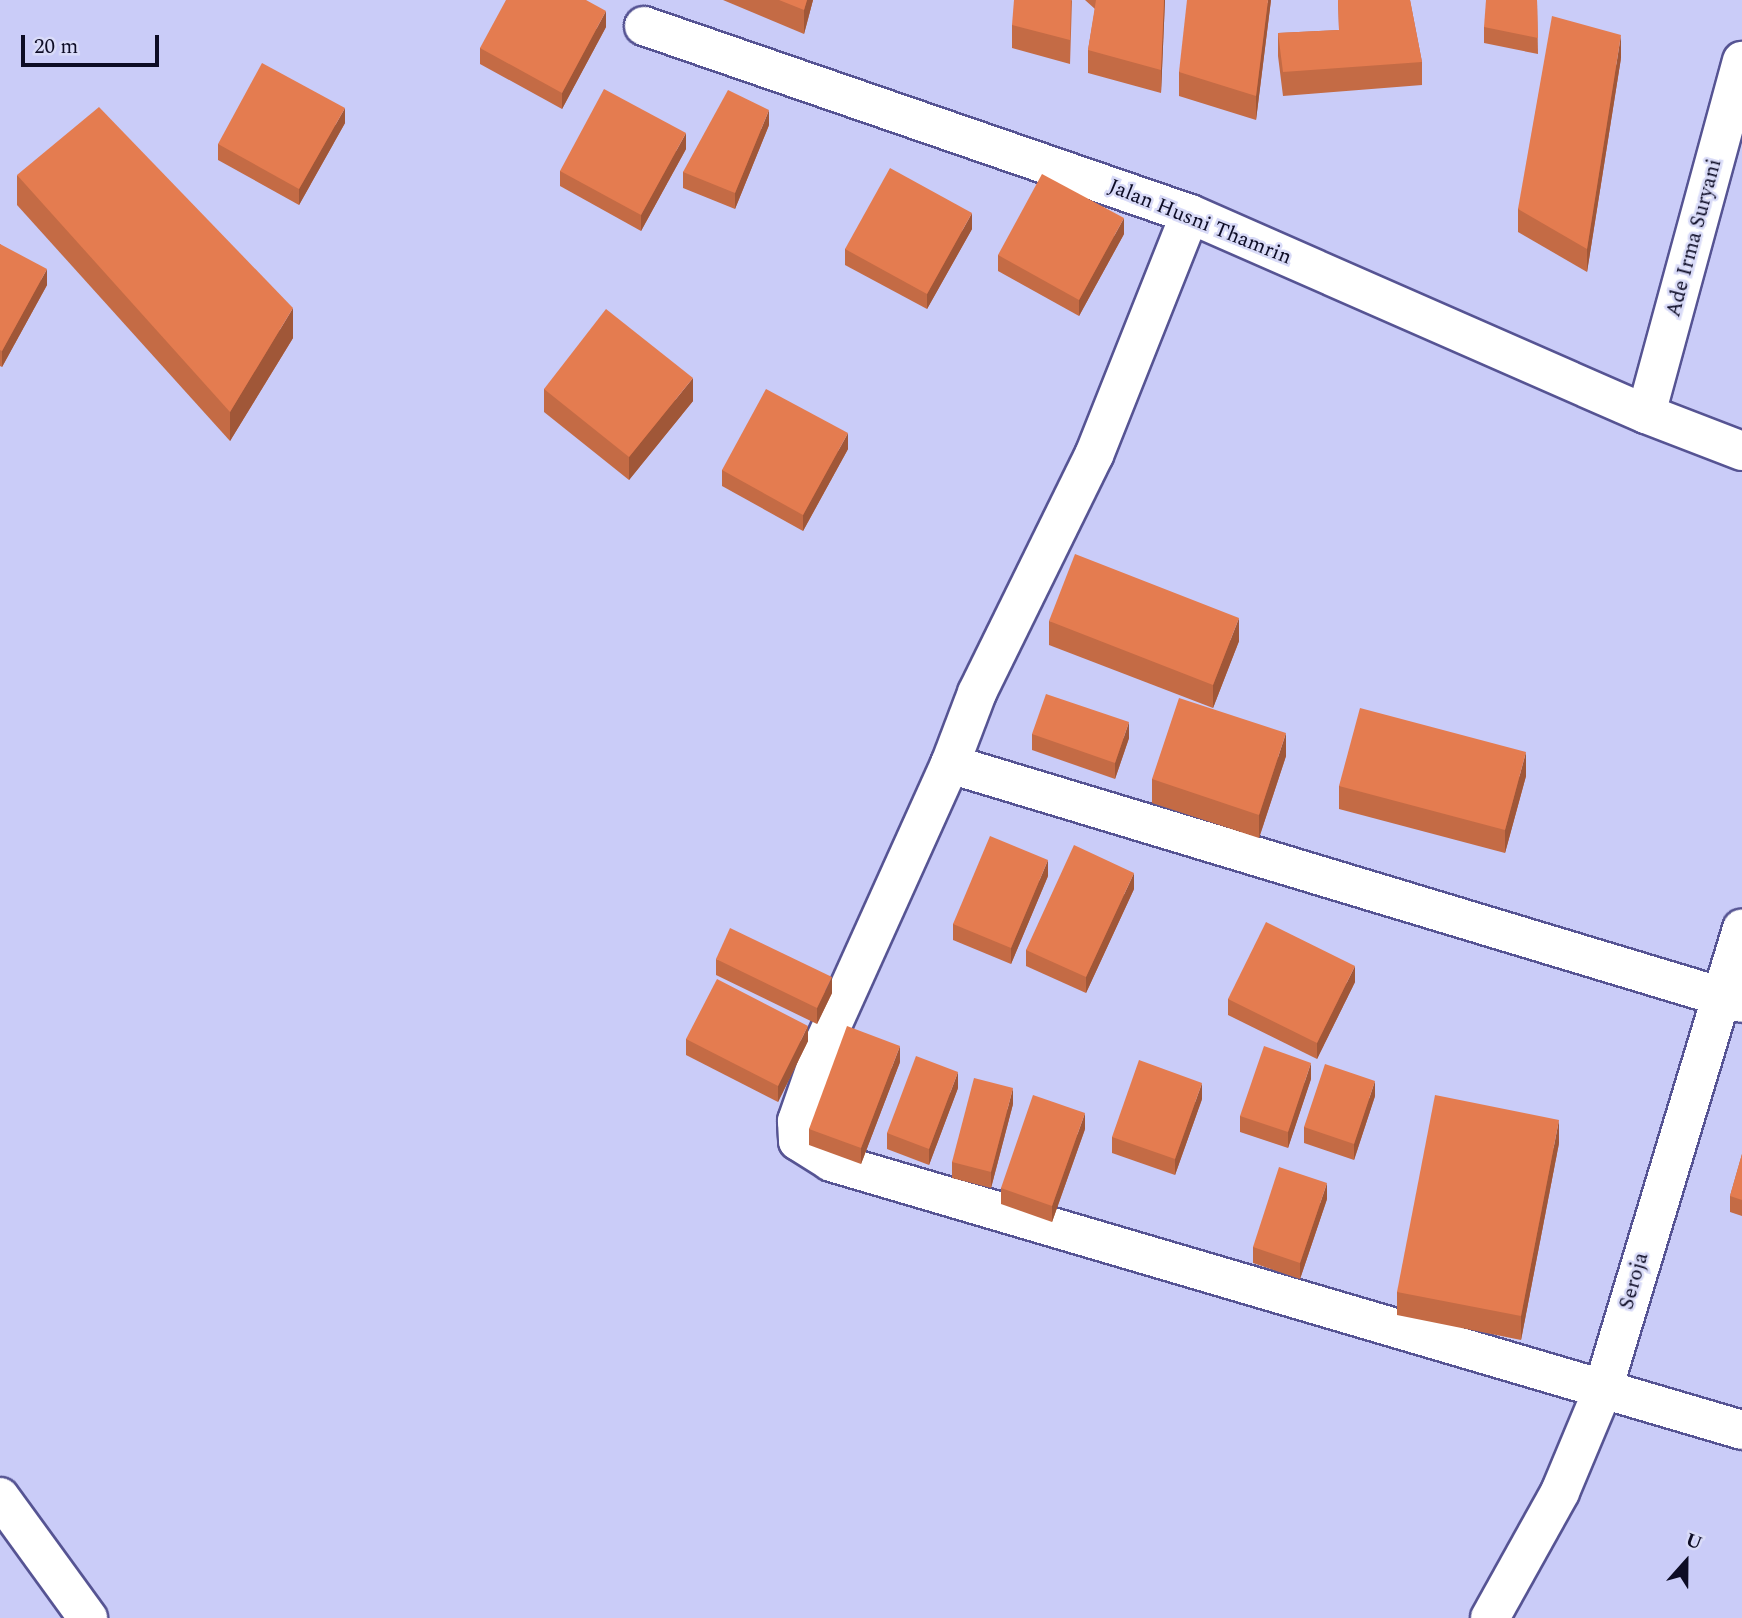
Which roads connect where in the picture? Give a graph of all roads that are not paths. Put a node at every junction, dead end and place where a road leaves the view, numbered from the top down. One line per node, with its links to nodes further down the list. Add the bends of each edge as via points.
1 (644, 26): 3 (street, Jalan Husni Thamrin)
2 (1742, 61): 4 (street, Ade Irma Suryani)
3 (1190, 214): 4 (street, Jalan Husni Thamrin); 6 (street, via 1094,455 977,693)
4 (1646, 414): 5 (street, Jalan Husni Thamrin)
5 (1742, 452)
6 (950, 764): 8 (street); 9 (street, via 825,1041 797,1121 798,1141 806,1150 831,1162 1139,1256 1439,1338)
7 (1742, 929): 8 (street, Seroja)
8 (1731, 1000): 9 (street, Seroja)
9 (1603, 1389): 10 (street); 13 (street, Seroja, via 1560,1492)
10 (1742, 1430)
11 (3, 1507): 12 (street)
12 (88, 1618)
13 (1490, 1618)

